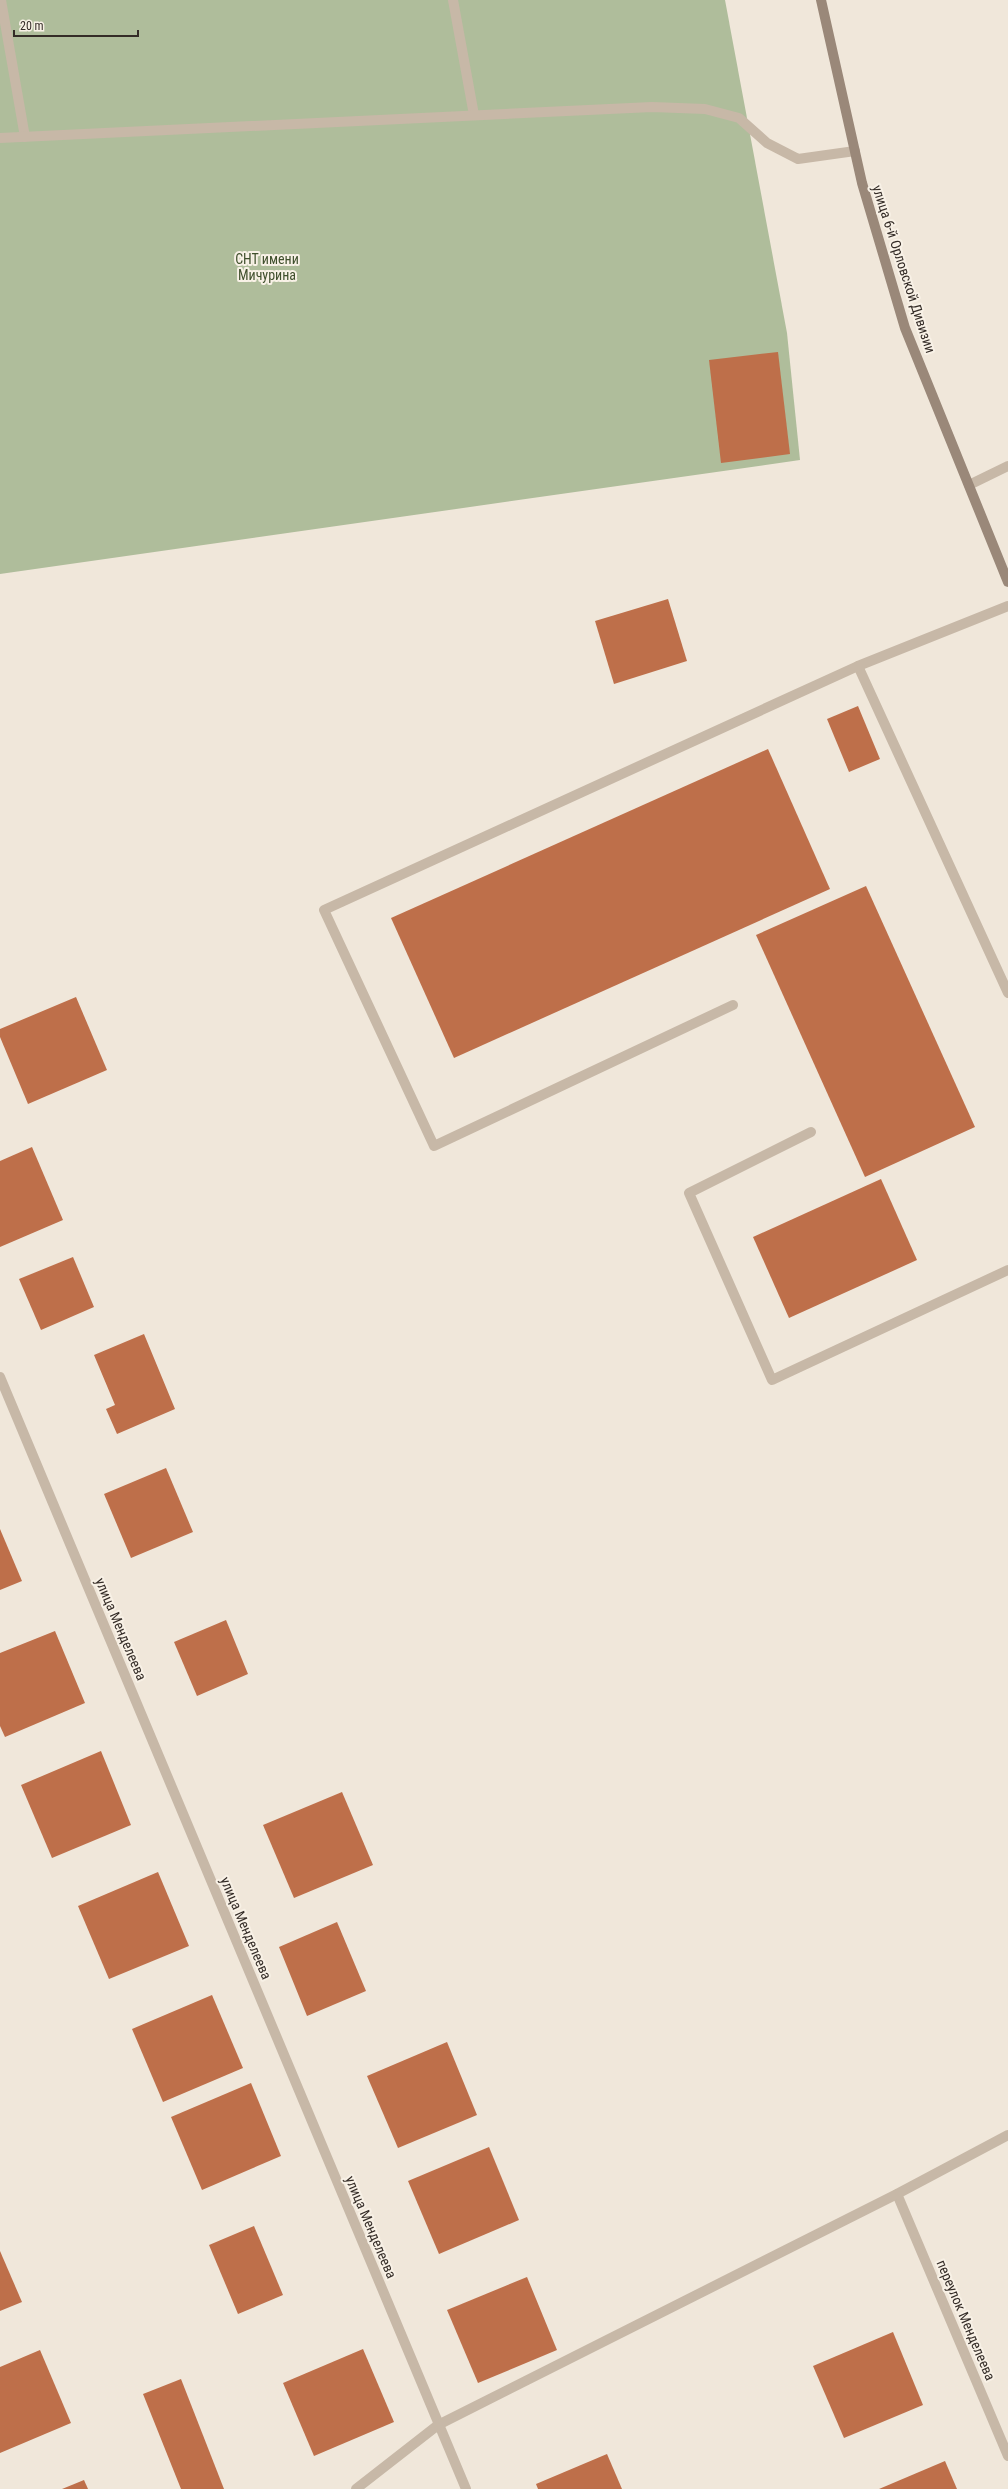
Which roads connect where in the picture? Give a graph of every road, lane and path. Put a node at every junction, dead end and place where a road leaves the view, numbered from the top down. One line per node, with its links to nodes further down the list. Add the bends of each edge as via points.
1 (1, 0): 5 (street)
2 (453, 0): 4 (street)
3 (821, 0): 7 (street, улица 6-й Орловской Дивизии)
4 (474, 115): 5 (street); 7 (street, via 652,107 705,109 739,118 767,144 798,159)
5 (25, 137): 6 (street)
6 (0, 138)
7 (855, 151): 9 (street, улица 6-й Орловской Дивизии, via 905,328)
8 (1008, 466): 9 (street)
9 (969, 485): 10 (street, улица 6-й Орловской Дивизии)
10 (1008, 582)
11 (1008, 606): 12 (street)
12 (858, 666): 13 (street); 14 (street, via 324,910 434,1146)
13 (1008, 993)
14 (733, 1005)
15 (811, 1132): 16 (street, via 689,1193 772,1380)
16 (1008, 1270)
17 (0, 1377): 20 (street, улица Менделеева)
18 (1008, 2135): 19 (street)
19 (897, 2194): 20 (street); 21 (street, переулок Менделеева)
20 (438, 2425): 22 (street); 23 (street, улица Менделеева)
21 (1008, 2456)
22 (356, 2489)
23 (466, 2489)

